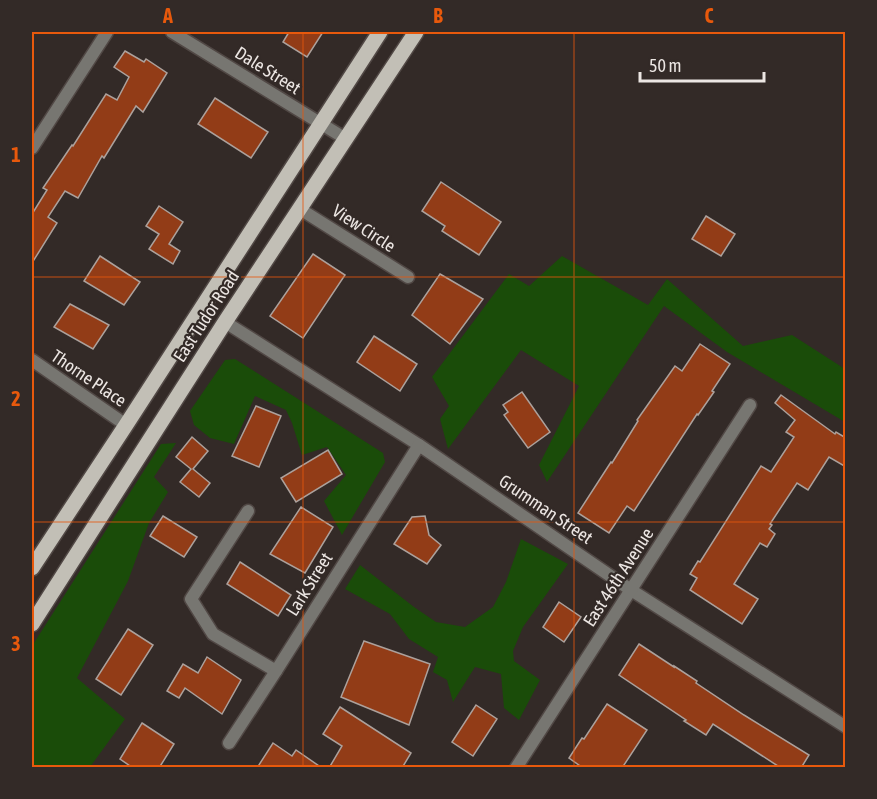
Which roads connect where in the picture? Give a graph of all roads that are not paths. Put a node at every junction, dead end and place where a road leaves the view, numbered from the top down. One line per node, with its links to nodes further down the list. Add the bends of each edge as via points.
1 (107, 32): 7 (street)
2 (172, 32): 5 (street, Dale Street)
3 (380, 32): 5 (main road, East Tudor Road)
4 (416, 32): 6 (main road, East Tudor Road)
5 (321, 124): 6 (street, Dale Street); 13 (main road, East Tudor Road)
6 (346, 139): 8 (main road, East Tudor Road)
7 (32, 148)
8 (300, 208): 9 (street, View Circle); 10 (main road, East Tudor Road)
9 (408, 278)
10 (225, 322): 14 (street, Grumman Street); 18 (main road, East Tudor Road)
11 (32, 360): 13 (street, Thorne Place)
12 (750, 405): 17 (street, East 46th Avenue)
13 (126, 425): 16 (main road, East Tudor Road)
14 (419, 445): 17 (street, Grumman Street); 19 (street, Lark Street)
15 (248, 511): 19 (street, via 191,599 213,634)
16 (32, 568)
17 (632, 590): 20 (street, Grumman Street); 22 (street, East 46th Avenue)
18 (32, 624)
19 (276, 671): 21 (street, Lark Street)
20 (846, 727)
21 (229, 743)
22 (516, 768)

